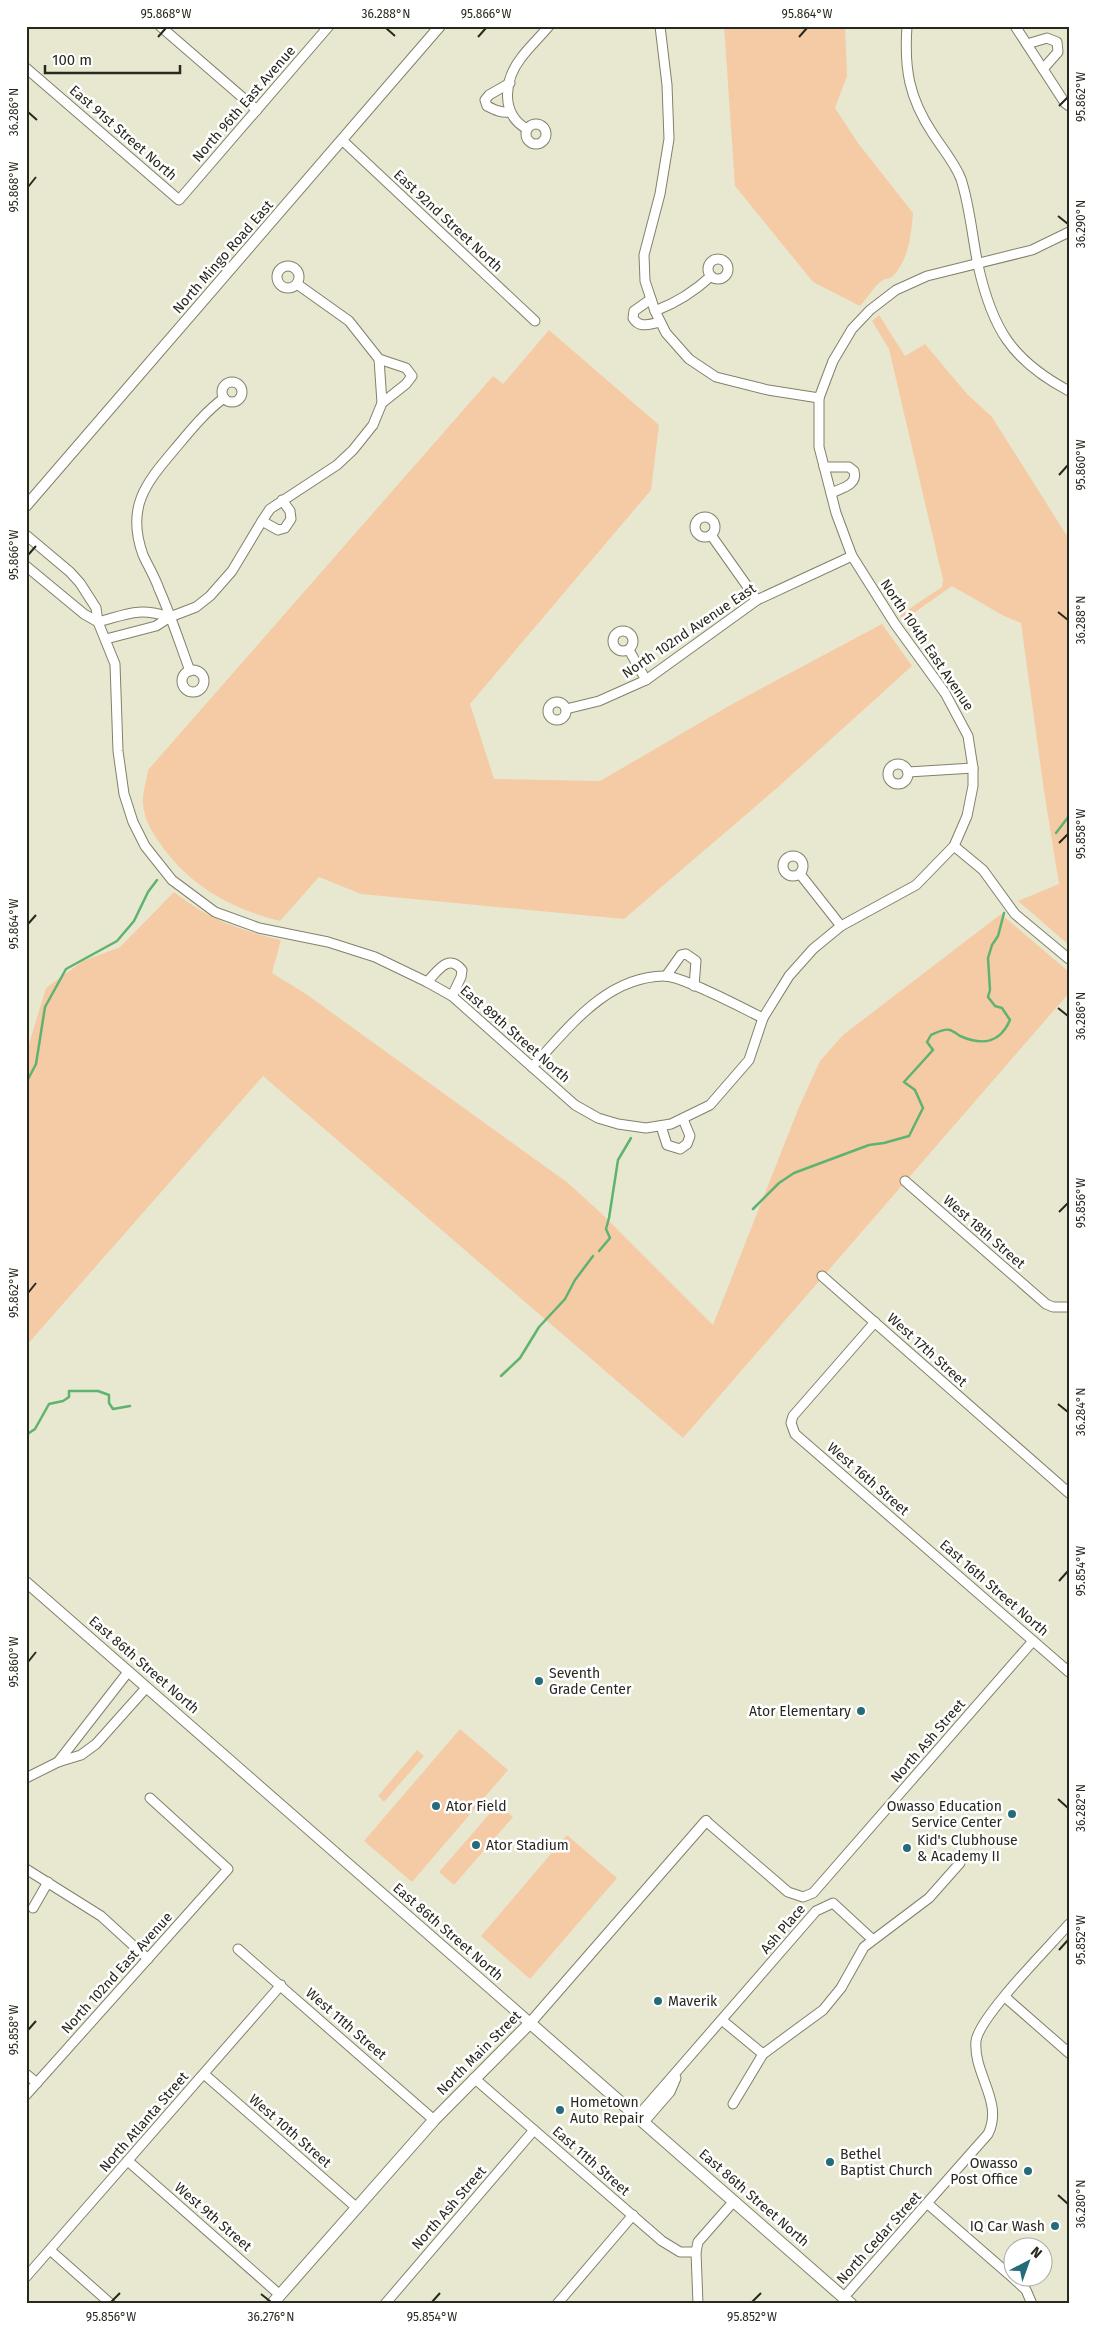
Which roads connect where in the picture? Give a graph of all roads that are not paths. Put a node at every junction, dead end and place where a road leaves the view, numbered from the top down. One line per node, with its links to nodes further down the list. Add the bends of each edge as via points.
1 (160, 26): 13 (street)
2 (329, 26): 13 (street, North 96th East Avenue)
3 (440, 26): 16 (street, North Mingo Road East)
4 (549, 26): 11 (street, via 520,59)
5 (660, 26): 22 (street, via 669,139 660,194 644,255 645,281)
6 (906, 26): 19 (street, via 908,81 912,96 960,177)
7 (1016, 26): 8 (street)
8 (1027, 44): 10 (street); 10 (street, via 1047,38 1056,42 1058,52)
9 (26, 68): 17 (street, East 91st Street North)
10 (1043, 69): 12 (street)
11 (510, 83): 14 (street, via 507,99); 14 (street, via 485,100 492,109)
12 (1069, 106)
13 (257, 110): 17 (street, North 96th East Avenue)
14 (510, 112): 15 (street, via 514,120)
15 (527, 129)
16 (342, 140): 24 (street, East 92nd Street North); 34 (street, North Mingo Road East)
17 (178, 200)
18 (1069, 232): 19 (street, via 1032,250)
19 (978, 264): 27 (street, via 991,312 1007,343 1044,378); 29 (street, via 927,276 896,290 870,310 852,329 833,361)
20 (711, 276): 23 (street, via 675,303)
21 (296, 284): 26 (street, via 349,322)
22 (651, 298): 23 (street); 25 (street, via 634,311 633,318 643,326)
23 (655, 310): 25 (street)
24 (535, 321)
25 (660, 322): 29 (street, via 689,359 716,377)
26 (379, 359): 30 (street); 30 (street, via 406,368 412,376)
27 (1069, 392)
28 (224, 398): 41 (street, via 211,407 152,475 139,502 136,517 138,537)
29 (819, 398): 31 (street, North 104th East Avenue, via 819,447)
30 (382, 403): 33 (street, via 373,424 353,450 329,471)
31 (824, 467): 32 (street, North 104th East Avenue); 32 (street, via 849,467 856,477 853,482)
32 (831, 493): 38 (street, North 104th East Avenue)
33 (282, 500): 35 (street); 35 (street, via 291,515 288,526 278,530)
34 (26, 506)
35 (262, 522): 41 (street, via 220,586 196,607)
36 (26, 535): 42 (street, East 89th Street North, via 80,582 96,608)
37 (711, 535): 40 (street)
38 (852, 556): 40 (street, North 102nd Avenue East); 48 (street, North 104th East Avenue, via 958,714 968,736)
39 (26, 566): 42 (street)
40 (757, 600): 46 (street, North 102nd Avenue East)
41 (170, 617): 42 (street, via 149,611 134,612); 43 (street, via 156,626); 45 (street)
42 (98, 622): 43 (street, East 89th Street North)
43 (106, 639): 55 (street, East 89th Street North, via 115,664 118,751 124,794 145,846 172,880 215,912 259,928 328,942 375,957)
44 (629, 650): 46 (street)
45 (190, 671)
46 (646, 680): 47 (street, North 102nd Avenue East, via 599,701)
47 (566, 709)
48 (973, 768): 49 (street); 50 (street, North 104th East Avenue, via 968,816)
49 (908, 772)
50 (954, 846): 52 (street, North 104th East Avenue, via 916,884); 53 (street, via 982,870 1016,914)
51 (800, 874): 52 (street)
52 (840, 926): 58 (street, North 104th East Avenue, via 788,976)
53 (1069, 959)
54 (666, 976): 56 (street); 56 (street, via 681,955 686,954 696,961); 59 (street, via 616,989 592,1003)
55 (428, 982): 57 (street, East 89th Street North); 57 (street, via 445,963 458,965 462,970 461,977)
56 (694, 986): 58 (street)
57 (452, 996): 59 (street, East 89th Street North)
58 (764, 1018): 60 (street, North 104th East Avenue, via 748,1060 710,1105)
59 (532, 1067): 61 (street, East 89th Street North, via 575,1105 598,1118 646,1128)
60 (683, 1120): 61 (street, East 89th Street North); 61 (street, via 690,1136 687,1144 680,1148 665,1142)
61 (661, 1126)
62 (905, 1181): 64 (street, West 18th Street, via 1046,1304)
63 (822, 1276): 65 (street, West 17th Street)
64 (1069, 1307)
65 (874, 1322): 66 (street, West 17th Street); 67 (street, West 16th Street, via 790,1423 795,1434)
66 (1069, 1493)
67 (923, 1545): 69 (street, East 16th Street North)
68 (26, 1582): 70 (street, East 86th Street North)
69 (1033, 1641): 71 (street, East 16th Street North); 76 (street, North Ash Street, via 813,1893 803,1896 788,1892)
70 (128, 1672): 72 (street, East 86th Street North); 73 (street)
71 (1069, 1672)
72 (146, 1688): 73 (street, via 96,1744 80,1755); 88 (street, East 86th Street North)
73 (58, 1762): 74 (street)
74 (26, 1778)
75 (150, 1798): 84 (street, North 102nd East Avenue, via 228,1869)
76 (706, 1821): 88 (street, North Main Street)
77 (960, 1863): 82 (street, via 929,1898)
78 (26, 1869): 79 (street)
79 (48, 1882): 80 (street); 84 (street, via 101,1916)
80 (33, 1908)
81 (1069, 1924): 86 (street, North Cedar Street)
82 (872, 1939): 87 (street, Ash Place, via 839,1907 827,1904 816,1911); 90 (street, via 823,2010)
83 (238, 1949): 85 (street, West 11th Street)
84 (148, 1959): 94 (street, North 102nd East Avenue)
85 (281, 1985): 92 (street, North Atlanta Street); 98 (street, West 11th Street)
86 (1005, 1997): 89 (street); 102 (street, North Cedar Street, via 984,2022 976,2040 993,2104 991,2128)
87 (723, 2021): 90 (street); 97 (street, Ash Place)
88 (530, 2023): 93 (main road, North Main Street); 97 (main road, East 86th Street North)
89 (1069, 2053)
90 (763, 2054): 96 (street)
91 (26, 2074): 94 (street)
92 (204, 2074): 100 (street, North Atlanta Street); 103 (street, West 10th Street)
93 (474, 2078): 98 (main road, North Main Street); 99 (street, East 11th Street)
94 (37, 2083): 95 (street, North 102nd East Avenue)
95 (26, 2095)
96 (733, 2104)
97 (640, 2119): 101 (main road, East 86th Street North)
98 (434, 2120): 103 (main road, North Main Street)
99 (534, 2130): 104 (street, East 11th Street); 114 (street, North Ash Street)
100 (128, 2161): 105 (street, North Atlanta Street); 110 (street, West 9th Street)
101 (734, 2201): 106 (street, via 703,2235); 111 (main road, East 86th Street North)
102 (928, 2204): 107 (street); 111 (street, North Cedar Street)
103 (357, 2208): 110 (main road, North Main Street)
104 (633, 2215): 106 (street, East 11th Street, via 671,2247 680,2252); 115 (street)
105 (50, 2250): 108 (street, North Atlanta Street); 112 (street)
106 (696, 2252): 116 (street)
107 (1002, 2268)
108 (26, 2277)
109 (1024, 2288): 117 (street)
110 (280, 2295): 113 (main road, North Main Street)
111 (848, 2301)
112 (112, 2304)
113 (272, 2304)
114 (384, 2304)
115 (557, 2304)
116 (698, 2304)
117 (1032, 2304)

